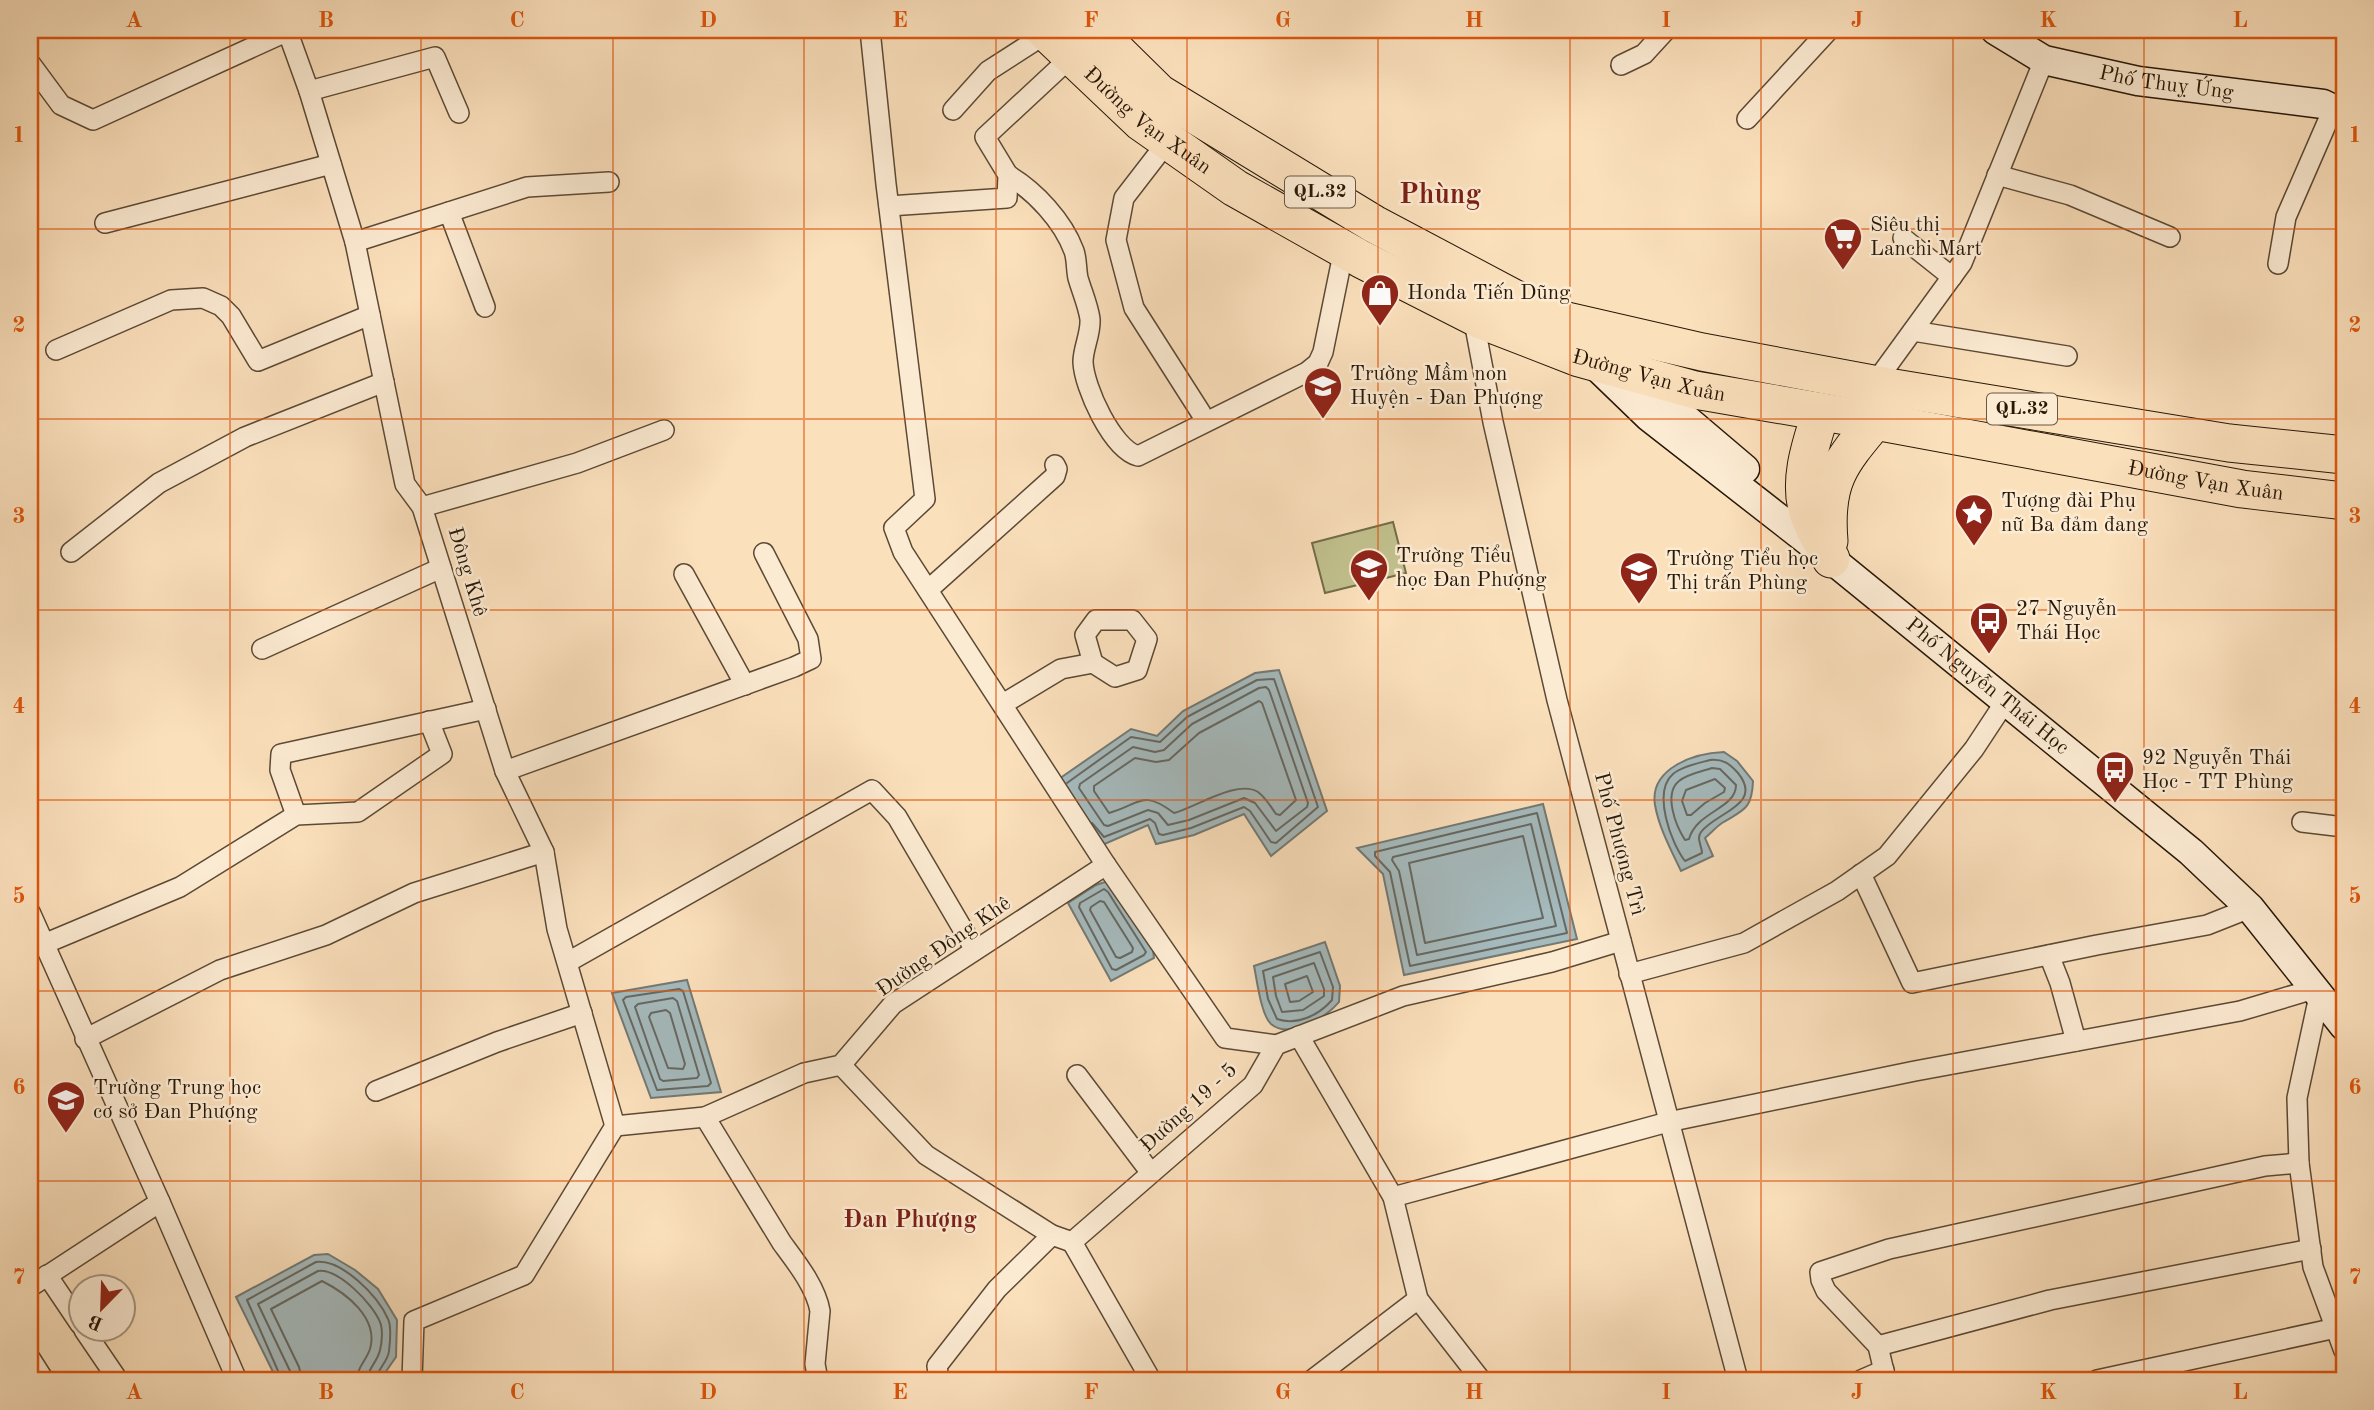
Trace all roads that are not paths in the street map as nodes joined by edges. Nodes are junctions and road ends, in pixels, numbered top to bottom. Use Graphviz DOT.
graph roads {
  1 [pos="287,30"];
  2 [pos="870,30"];
  3 [pos="1095,30"];
  4 [pos="1665,30"];
  5 [pos="1829,30"];
  6 [pos="1995,30"];
  7 [pos="1054,40"];
  8 [pos="2044,60"];
  9 [pos="30,63"];
  10 [pos="1621,65"];
  11 [pos="309,91"];
  12 [pos="953,110"];
  13 [pos="2339,112"];
  14 [pos="459,113"];
  15 [pos="1747,119"];
  16 [pos="1168,141"];
  17 [pos="331,164"];
  18 [pos="1008,175"];
  19 [pos="1997,175"];
  20 [pos="609,182"];
  21 [pos="889,206"];
  22 [pos="449,212"];
  23 [pos="105,223"];
  24 [pos="2170,237"];
  25 [pos="1903,238"];
  26 [pos="355,242"];
  27 [pos="1344,249"];
  28 [pos="2278,264"];
  29 [pos="1952,276"];
  30 [pos="485,307"];
  31 [pos="370,315"];
  32 [pos="1473,316"];
  33 [pos="1567,321"];
  34 [pos="1913,331"];
  35 [pos="1630,335"];
  36 [pos="56,350"];
  37 [pos="2067,356"];
  38 [pos="1614,377"];
  39 [pos="384,382"];
  40 [pos="1874,384"];
  41 [pos="1821,412"];
  42 [pos="1201,413"];
  43 [pos="1875,421"];
  44 [pos="664,430"];
  45 [pos="2344,455"];
  46 [pos="1055,464"];
  47 [pos="2344,501"];
  48 [pos="422,507"];
  49 [pos="71,552"];
  50 [pos="764,553"];
  51 [pos="1831,559"];
  52 [pos="441,568"];
  53 [pos="684,575"];
  54 [pos="928,590"];
  55 [pos="262,649"];
  56 [pos="1093,663"];
  57 [pos="745,685"];
  58 [pos="2004,702"];
  59 [pos="1003,704"];
  60 [pos="486,709"];
  61 [pos="429,721"];
  62 [pos="506,771"];
  63 [pos="296,815"];
  64 [pos="2302,822"];
  65 [pos="2344,827"];
  66 [pos="544,852"];
  67 [pos="1107,865"];
  68 [pos="1861,874"];
  69 [pos="2250,908"];
  70 [pos="30,912"];
  71 [pos="1621,941"];
  72 [pos="44,944"];
  73 [pos="975,950"];
  74 [pos="2049,955"];
  75 [pos="568,962"];
  76 [pos="1629,974"];
  77 [pos="2317,992"];
  78 [pos="582,1013"];
  79 [pos="2344,1027"];
  80 [pos="1299,1036"];
  81 [pos="85,1039"];
  82 [pos="2076,1041"];
  83 [pos="1276,1045"];
  84 [pos="841,1065"];
  85 [pos="1077,1075"];
  86 [pos="376,1091"];
  87 [pos="705,1116"];
  88 [pos="1668,1122"];
  89 [pos="615,1126"];
  90 [pos="2299,1163"];
  91 [pos="1151,1173"];
  92 [pos="1394,1197"];
  93 [pos="160,1202"];
  94 [pos="1052,1235"];
  95 [pos="1072,1242"];
  96 [pos="2311,1249"];
  97 [pos="47,1275"];
  98 [pos="30,1287"];
  99 [pos="1418,1299"];
  100 [pos="66,1303"];
  101 [pos="2336,1328"];
  102 [pos="94,1344"];
  103 [pos="1878,1346"];
  104 [pos="2344,1351"];
  105 [pos="30,1358"];
  106 [pos="1885,1375"];
  107 [pos="44,1380"];
  108 [pos="118,1380"];
  109 [pos="237,1380"];
  110 [pos="412,1380"];
  111 [pos="818,1380"];
  112 [pos="939,1380"];
  113 [pos="1151,1380"];
  114 [pos="1312,1380"];
  115 [pos="1480,1380"];
  116 [pos="1738,1380"];
  117 [pos="1861,1380"];
  118 [pos="2097,1380"];
  1 -- 9 [label="street"];
  1 -- 11 [label="street, Đông Khê"];
  2 -- 21 [label="street"];
  3 -- 33 [label="highway, Đường Vạn Xuân / QL.32"];
  4 -- 10 [label="street"];
  5 -- 15 [label="street"];
  6 -- 8 [label="main road, Phố Thuỵ Ứng"];
  7 -- 12 [label="street"];
  7 -- 16 [label="highway, Đường Vạn Xuân / QL.32"];
  7 -- 18 [label="street"];
  8 -- 13 [label="main road, Phố Thuỵ Ứng"];
  8 -- 19 [label="street"];
  11 -- 14 [label="street"];
  11 -- 17 [label="street, Đông Khê"];
  13 -- 28 [label="street"];
  16 -- 27 [label="highway, Đường Vạn Xuân / QL.32"];
  16 -- 42 [label="street"];
  17 -- 23 [label="street"];
  17 -- 26 [label="street, Đông Khê"];
  18 -- 21 [label="street"];
  18 -- 27 [label="street"];
  19 -- 24 [label="street"];
  19 -- 29 [label="street"];
  20 -- 22 [label="street"];
  21 -- 54 [label="street"];
  22 -- 26 [label="street"];
  22 -- 30 [label="street"];
  25 -- 29 [label="street"];
  26 -- 31 [label="street, Đông Khê"];
  27 -- 32 [label="highway, Đường Vạn Xuân / QL.32"];
  29 -- 34 [label="street"];
  31 -- 36 [label="street"];
  31 -- 39 [label="street, Đông Khê"];
  32 -- 38 [label="highway, Đường Vạn Xuân / QL.32"];
  32 -- 71 [label="street, Phố Phượng Trì"];
  33 -- 35 [label="highway, Đường Vạn Xuân / QL.32"];
  33 -- 38 [label="main road, QL.32"];
  34 -- 37 [label="street"];
  34 -- 40 [label="street"];
  35 -- 38 [label="highway"];
  35 -- 40 [label="highway, Đường Vạn Xuân / QL.32"];
  38 -- 41 [label="highway, Đường Vạn Xuân / QL.32"];
  38 -- 51 [label="main road, Phố Nguyễn Thái Học / QL.32"];
  39 -- 48 [label="street, Đông Khê"];
  39 -- 49 [label="street"];
  40 -- 45 [label="highway, Đường Vạn Xuân / QL.32"];
  41 -- 43 [label="highway, Đường Vạn Xuân / QL.32"];
  41 -- 51 [label="highway"];
  43 -- 47 [label="highway, Đường Vạn Xuân / QL.32"];
  43 -- 51 [label="highway"];
  44 -- 48 [label="street"];
  46 -- 54 [label="street"];
  48 -- 52 [label="street, Đông Khê"];
  50 -- 57 [label="street"];
  51 -- 58 [label="main road, Phố Nguyễn Thái Học / QL.32"];
  52 -- 55 [label="street"];
  52 -- 60 [label="street, Đông Khê"];
  53 -- 57 [label="street"];
  54 -- 59 [label="street"];
  56 -- 59 [label="street"];
  57 -- 62 [label="street"];
  58 -- 68 [label="street"];
  58 -- 69 [label="main road, Phố Nguyễn Thái Học / QL.32"];
  59 -- 67 [label="street"];
  60 -- 61 [label="street"];
  60 -- 62 [label="street, Đông Khê"];
  61 -- 63 [label="street"];
  61 -- 63 [label="street"];
  62 -- 66 [label="street, Đông Khê"];
  63 -- 72 [label="street"];
  64 -- 65 [label="street"];
  66 -- 75 [label="street, Đông Khê"];
  66 -- 81 [label="street"];
  67 -- 73 [label="street, Đường Đông Khê"];
  67 -- 83 [label="street"];
  68 -- 74 [label="street"];
  68 -- 76 [label="street"];
  69 -- 74 [label="street"];
  69 -- 77 [label="main road, Phố Nguyễn Thái Học / QL.32"];
  70 -- 72 [label="street"];
  71 -- 76 [label="street, Phố Phượng Trì"];
  71 -- 80 [label="street"];
  72 -- 81 [label="street"];
  73 -- 75 [label="street"];
  73 -- 84 [label="street, Đường Đông Khê"];
  74 -- 82 [label="street"];
  75 -- 78 [label="street, Đông Khê"];
  76 -- 88 [label="street, Phố Phượng Trì"];
  77 -- 79 [label="main road, Phố Nguyễn Thái Học / QL.32"];
  77 -- 82 [label="street"];
  77 -- 90 [label="street"];
  78 -- 86 [label="street"];
  78 -- 89 [label="street, Đông Khê"];
  80 -- 83 [label="street"];
  80 -- 92 [label="street"];
  81 -- 93 [label="street"];
  82 -- 88 [label="street"];
  83 -- 91 [label="street, Đường 19 - 5"];
  84 -- 87 [label="street"];
  84 -- 94 [label="street"];
  85 -- 91 [label="street"];
  87 -- 89 [label="street"];
  87 -- 111 [label="street"];
  88 -- 92 [label="street"];
  88 -- 116 [label="street, Phố Phượng Trì"];
  89 -- 110 [label="street"];
  90 -- 96 [label="street"];
  90 -- 103 [label="street"];
  91 -- 95 [label="street, Đường 19 - 5"];
  92 -- 99 [label="street"];
  93 -- 97 [label="street"];
  93 -- 109 [label="street"];
  94 -- 95 [label="street"];
  94 -- 112 [label="street"];
  95 -- 113 [label="street"];
  96 -- 101 [label="street"];
  96 -- 103 [label="street"];
  97 -- 98 [label="street"];
  97 -- 100 [label="street"];
  99 -- 114 [label="street"];
  99 -- 115 [label="street"];
  101 -- 104 [label="street"];
  101 -- 118 [label="street"];
  102 -- 108 [label="street"];
  103 -- 106 [label="street"];
  105 -- 107 [label="street"];
  106 -- 117 [label="street"];
}
